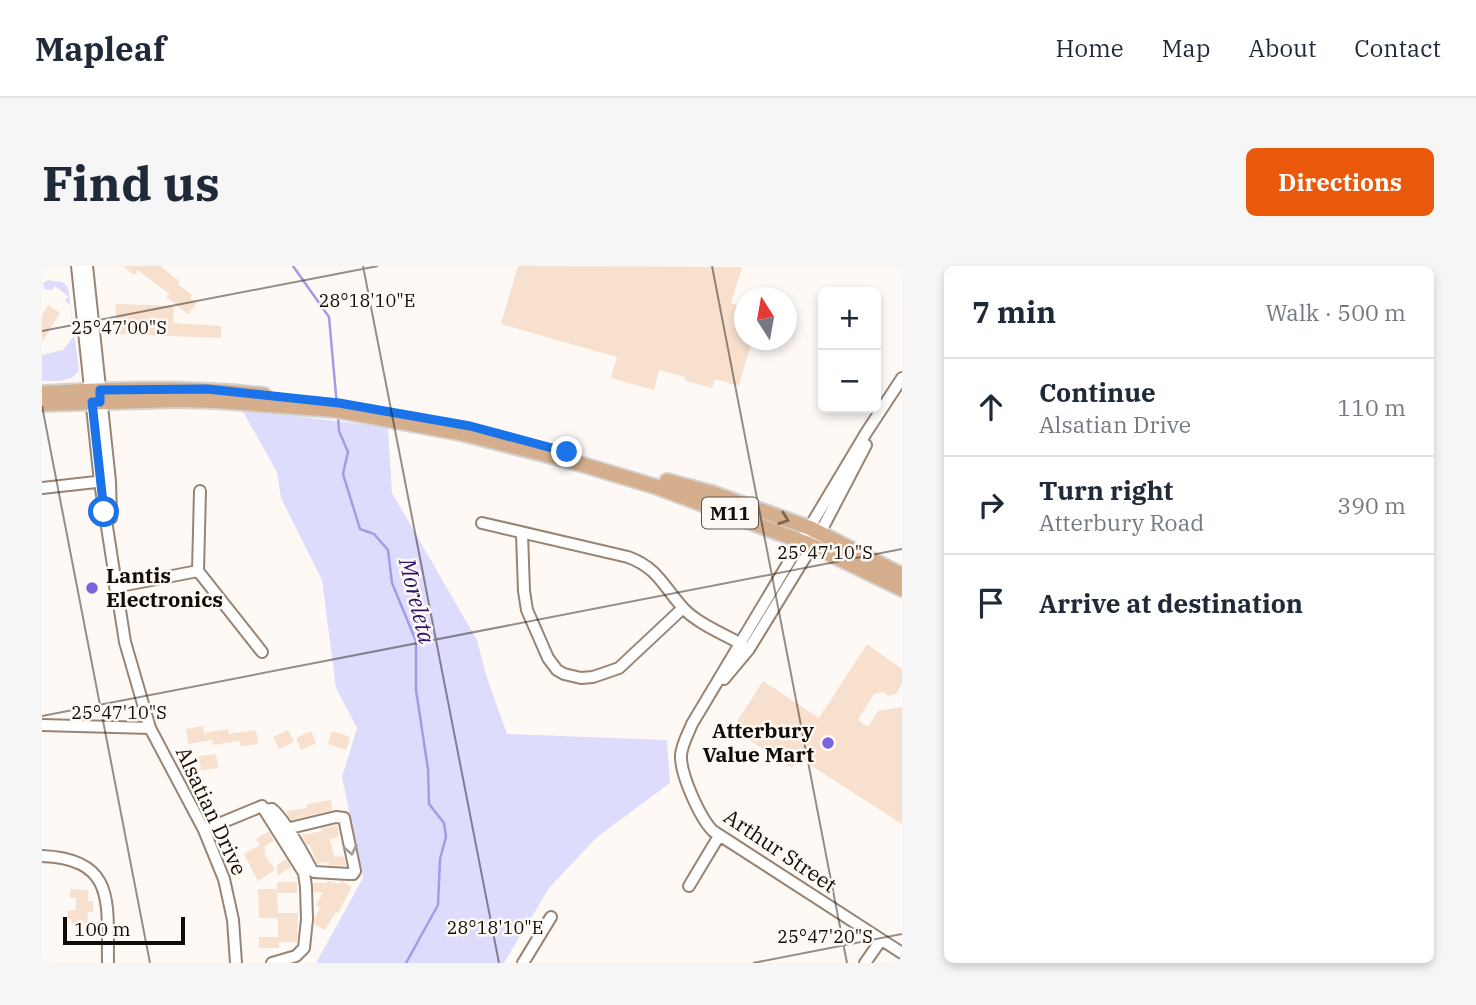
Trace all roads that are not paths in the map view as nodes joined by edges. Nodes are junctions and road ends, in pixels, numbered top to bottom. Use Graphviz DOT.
graph roads {
  1 [pos="77,266"];
  2 [pos="87,266"];
  3 [pos="902,377"];
  4 [pos="42,393"];
  5 [pos="96,396"];
  6 [pos="42,404"];
  7 [pos="105,481"];
  8 [pos="42,488"];
  9 [pos="200,491"];
  10 [pos="482,523"];
  11 [pos="522,534"];
  12 [pos="811,537"];
  13 [pos="198,571"];
  14 [pos="902,575"];
  15 [pos="115,587"];
  16 [pos="902,589"];
  17 [pos="683,608"];
  18 [pos="744,646"];
  19 [pos="262,652"];
  20 [pos="42,725"];
  21 [pos="150,728"];
  22 [pos="262,808"];
  23 [pos="286,829"];
  24 [pos="204,830"];
  25 [pos="719,836"];
  26 [pos="42,856"];
  27 [pos="688,886"];
  28 [pos="551,917"];
  29 [pos="881,940"];
  30 [pos="902,953"];
  31 [pos="108,963"];
  32 [pos="236,963"];
  33 [pos="272,963"];
  34 [pos="523,963"];
  35 [pos="865,963"];
  1 -- 5 [label="street"];
  2 -- 5 [label="street"];
  3 -- 12 [label="street"];
  4 -- 5 [label="main road, M11"];
  5 -- 6 [label="main road, M11"];
  5 -- 7 [label="street, Alsatian Drive"];
  5 -- 12 [label="main road, M11"];
  7 -- 8 [label="street"];
  7 -- 15 [label="street, Alsatian Drive"];
  9 -- 13 [label="street"];
  10 -- 11 [label="street"];
  11 -- 17 [label="street"];
  11 -- 17 [label="street"];
  12 -- 14 [label="main road, M11"];
  12 -- 16 [label="main road, M11"];
  12 -- 18 [label="street"];
  13 -- 15 [label="street"];
  13 -- 19 [label="street"];
  15 -- 21 [label="street, Alsatian Drive"];
  17 -- 18 [label="street"];
  18 -- 25 [label="street, Arthur Street"];
  20 -- 21 [label="street"];
  21 -- 24 [label="street, Alsatian Drive"];
  22 -- 23 [label="street"];
  22 -- 24 [label="street"];
  22 -- 33 [label="street"];
  23 -- 23 [label="street, one-way"];
  24 -- 32 [label="street, Alsatian Drive"];
  25 -- 27 [label="street"];
  25 -- 29 [label="street, Arthur Street"];
  26 -- 31 [label="street"];
  28 -- 34 [label="street"];
  29 -- 30 [label="street, Arthur Street"];
  29 -- 35 [label="street"];
}
